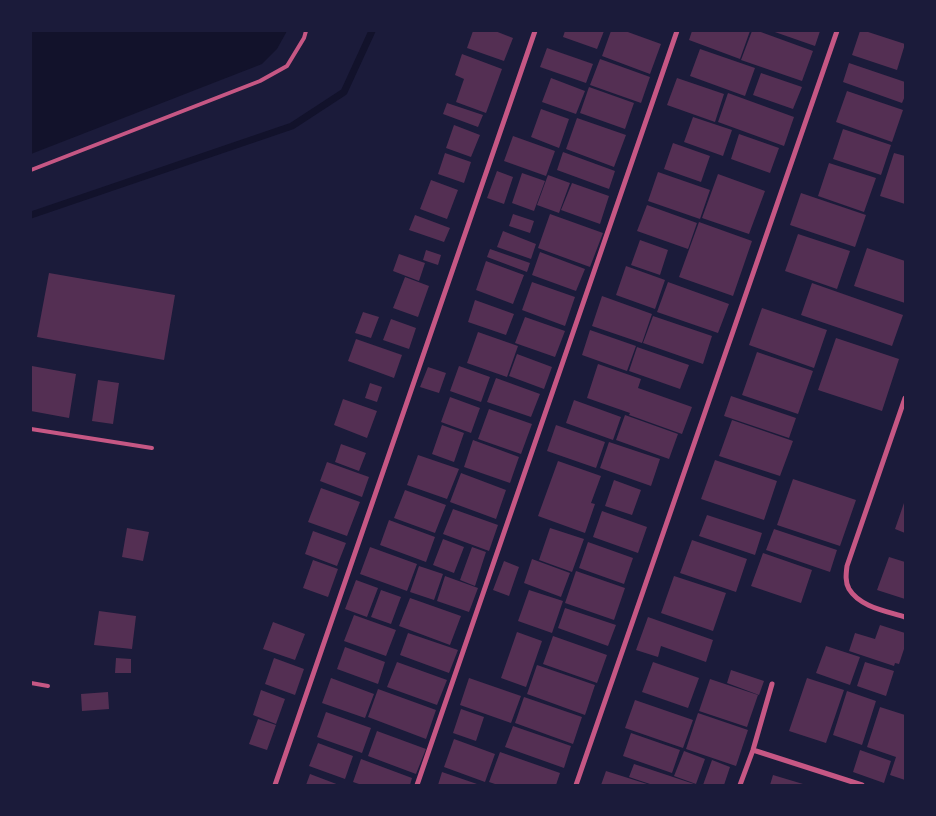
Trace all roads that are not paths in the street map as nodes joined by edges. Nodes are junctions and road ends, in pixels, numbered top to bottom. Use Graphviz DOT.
graph roads {
  1 [pos="306,31"];
  2 [pos="535,31"];
  3 [pos="677,31"];
  4 [pos="837,31"];
  5 [pos="31,170"];
  6 [pos="905,398"];
  7 [pos="31,429"];
  8 [pos="152,448"];
  9 [pos="905,617"];
  10 [pos="31,683"];
  11 [pos="772,684"];
  12 [pos="48,686"];
  13 [pos="753,750"];
  14 [pos="275,785"];
  15 [pos="417,785"];
  16 [pos="576,785"];
  17 [pos="740,785"];
  18 [pos="862,785"];
  1 -- 5 [label="lane"];
  2 -- 14 [label="street"];
  3 -- 15 [label="street"];
  4 -- 16 [label="street"];
  6 -- 9 [label="street"];
  7 -- 8 [label="lane"];
  10 -- 12 [label="lane"];
  11 -- 13 [label="street"];
  13 -- 17 [label="street"];
  13 -- 18 [label="street"];
}
